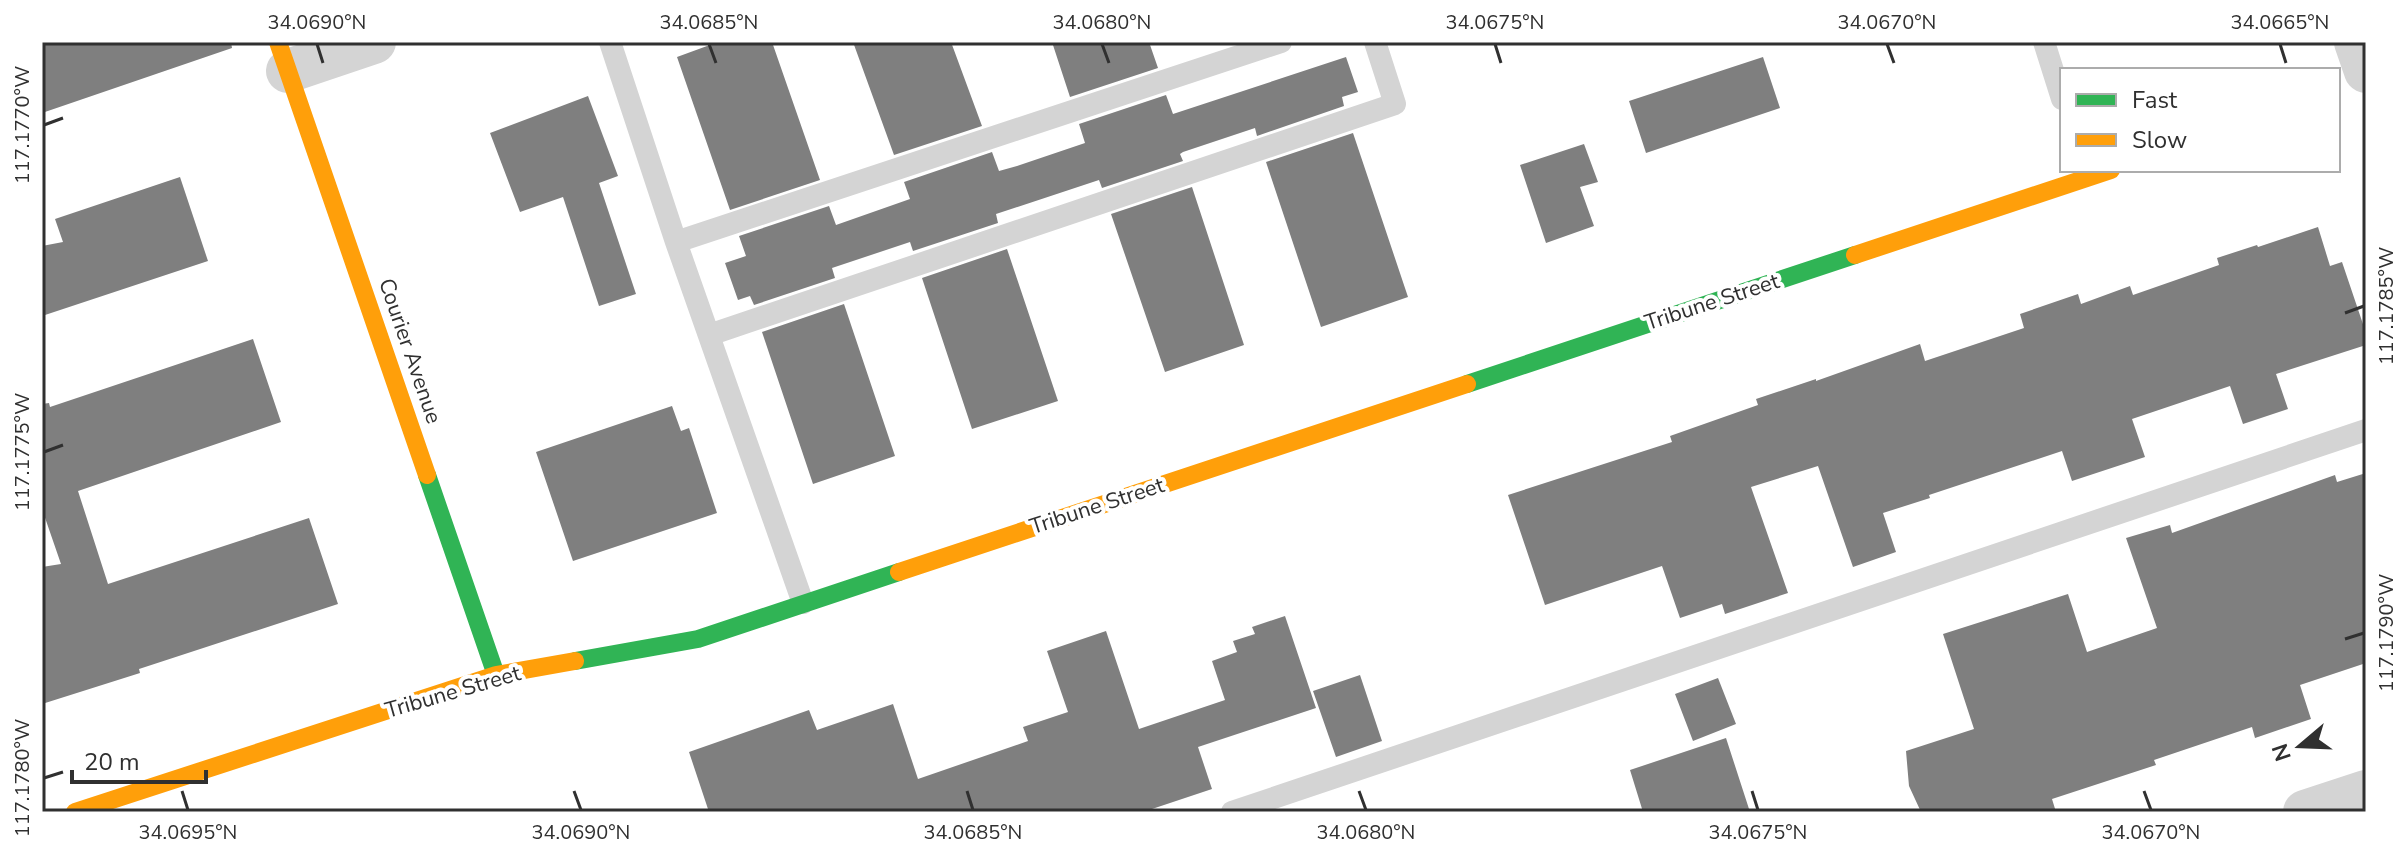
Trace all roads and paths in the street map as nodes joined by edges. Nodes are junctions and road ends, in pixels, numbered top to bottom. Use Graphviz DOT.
graph roads {
  1 [pos="374,42"];
  2 [pos="610,42"];
  3 [pos="1281,42"];
  4 [pos="1375,42"];
  5 [pos="2044,42"];
  6 [pos="2356,42"];
  7 [pos="283,56"];
  8 [pos="2366,71"];
  9 [pos="2366,83"];
  10 [pos="2060,93"];
  11 [pos="2340,93"];
  12 [pos="2087,174"];
  13 [pos="676,242"];
  14 [pos="709,335"];
  15 [pos="2366,430"];
  16 [pos="803,603"];
  17 [pos="496,675"];
  18 [pos="144,790"];
  19 [pos="2366,792"];
  20 [pos="75,812"];
  21 [pos="152,812"];
  22 [pos="1232,812"];
  23 [pos="2305,812"];
  1 -- 7 [label="street"];
  2 -- 13 [label="lane"];
  3 -- 13 [label="lane"];
  4 -- 14 [label="lane"];
  5 -- 10 [label="lane"];
  6 -- 8 [label="street"];
  7 -- 17 [label="street, Courier Avenue"];
  9 -- 11 [label="street"];
  12 -- 16 [label="street, Tribune Street"];
  13 -- 14 [label="lane"];
  14 -- 16 [label="lane"];
  15 -- 22 [label="lane"];
  16 -- 17 [label="street, Tribune Street"];
  17 -- 18 [label="street, Tribune Street"];
  18 -- 20 [label="street, Tribune Street"];
  18 -- 21 [label="lane"];
  19 -- 23 [label="street"];
}
